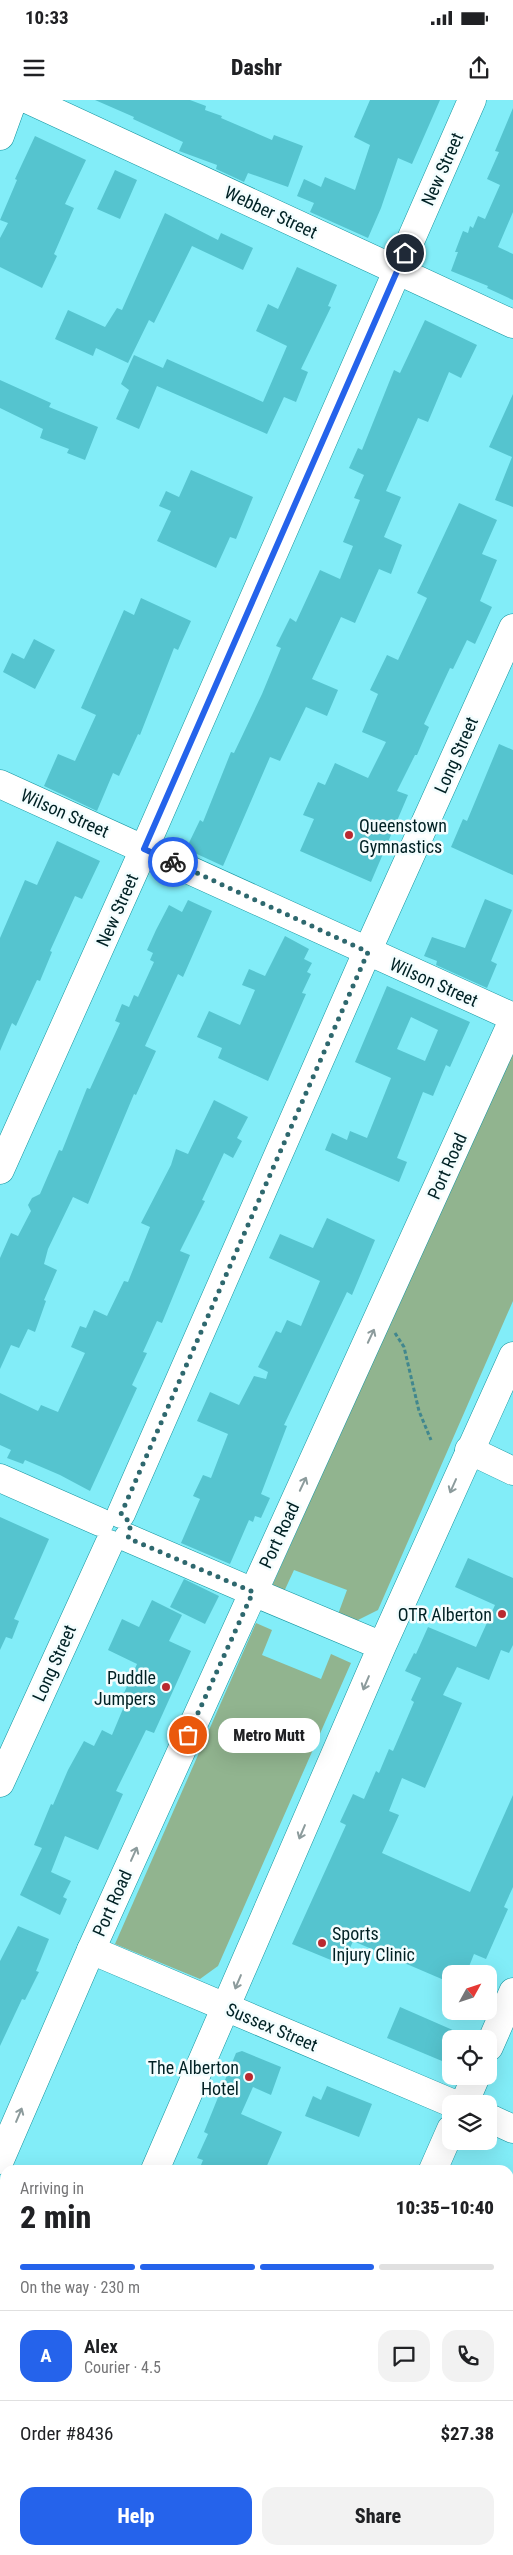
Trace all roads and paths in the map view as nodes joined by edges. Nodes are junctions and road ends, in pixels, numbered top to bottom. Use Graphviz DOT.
graph roads {
  1 [pos="13,100"];
  2 [pos="29,100"];
  3 [pos="472,100"];
  4 [pos="0,136"];
  5 [pos="398,271"];
  6 [pos="513,324"];
  7 [pos="513,628"];
  8 [pos="0,784"];
  9 [pos="144,849"];
  10 [pos="368,952"];
  11 [pos="513,1018"];
  12 [pos="0,1170"];
  13 [pos="377,1322"];
  14 [pos="513,1356"];
  15 [pos="431,1440"];
  16 [pos="469,1450"];
  17 [pos="513,1471"];
  18 [pos="0,1478"];
  19 [pos="114,1529"];
  20 [pos="253,1592"];
  21 [pos="382,1646"];
  22 [pos="0,1783"];
  23 [pos="91,1950"];
  24 [pos="513,1992"];
  25 [pos="227,2008"];
  26 [pos="496,2030"];
  27 [pos="442,2099"];
  28 [pos="497,2122"];
  29 [pos="513,2129"];
  30 [pos="442,2150"];
  31 [pos="0,2160"];
  32 [pos="157,2165"];
  33 [pos="435,2165"];
  1 -- 4 [label="main road"];
  2 -- 5 [label="main road, Webber Street"];
  3 -- 5 [label="main road, New Street"];
  5 -- 6 [label="main road, Webber Street"];
  5 -- 9 [label="main road, New Street"];
  7 -- 10 [label="main road, Long Street"];
  8 -- 9 [label="main road, Wilson Street"];
  9 -- 10 [label="main road, Wilson Street"];
  9 -- 12 [label="main road, New Street"];
  10 -- 11 [label="main road, Wilson Street"];
  10 -- 19 [label="main road, Long Street"];
  11 -- 13 [label="main road, Port Road"];
  13 -- 15 [label="path"];
  20 -- 13 [label="main road, Port Road, one-way"];
  14 -- 16 [label="main road"];
  16 -- 17 [label="main road"];
  16 -- 21 [label="main road, one-way"];
  18 -- 19 [label="main road"];
  19 -- 20 [label="main road"];
  19 -- 22 [label="main road, Long Street"];
  20 -- 21 [label="main road"];
  23 -- 20 [label="main road, Port Road, one-way"];
  21 -- 25 [label="main road, one-way"];
  23 -- 25 [label="main road, Sussex Street"];
  31 -- 23 [label="main road, Port Road, one-way"];
  24 -- 26 [label="main road"];
  25 -- 27 [label="main road, Sussex Street"];
  25 -- 32 [label="main road"];
  28 -- 29 [label="main road"];
  30 -- 33 [label="main road"];
}
